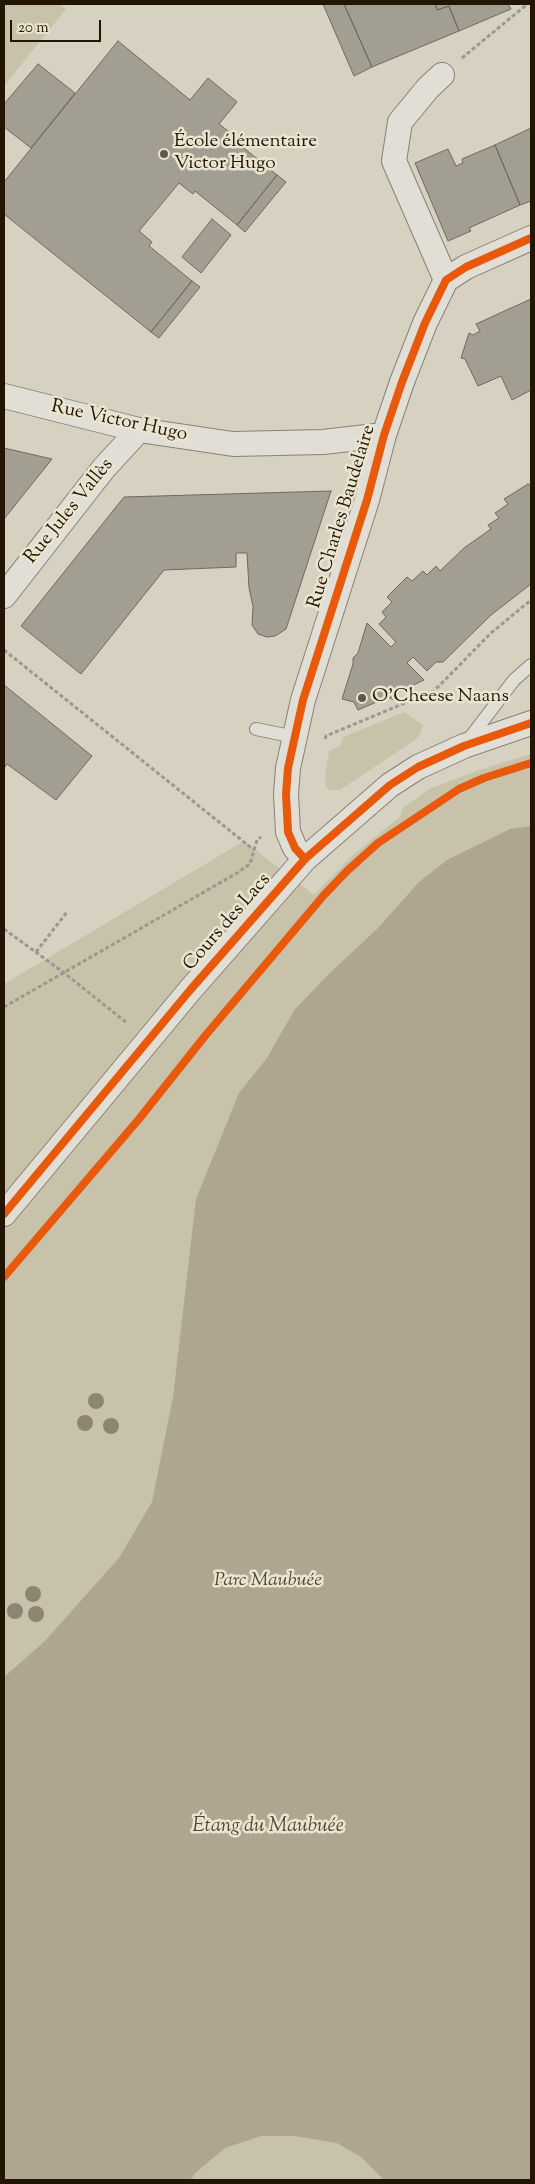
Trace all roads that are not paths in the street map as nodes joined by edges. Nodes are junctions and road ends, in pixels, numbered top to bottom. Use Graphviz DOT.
graph roads {
  1 [pos="442,75"];
  2 [pos="531,238"];
  3 [pos="446,280"];
  4 [pos="4,396"];
  5 [pos="139,430"];
  6 [pos="384,435"];
  7 [pos="4,596"];
  8 [pos="531,665"];
  9 [pos="531,723"];
  10 [pos="256,729"];
  11 [pos="295,737"];
  12 [pos="464,746"];
  13 [pos="305,859"];
  14 [pos="4,1214"];
  1 -- 3 [label="street"];
  2 -- 3 [label="street"];
  3 -- 6 [label="street, Rue Charles Baudelaire"];
  4 -- 5 [label="street, Rue Victor Hugo"];
  5 -- 6 [label="street, Rue Victor Hugo"];
  5 -- 7 [label="street, Rue Jules Vallès"];
  6 -- 11 [label="street, Rue Charles Baudelaire"];
  8 -- 12 [label="lane"];
  9 -- 12 [label="street, Cours des Lacs"];
  10 -- 11 [label="lane"];
  11 -- 13 [label="street, Rue Charles Baudelaire"];
  12 -- 13 [label="street, Cours des Lacs"];
  13 -- 14 [label="street, Cours des Lacs"];
}
